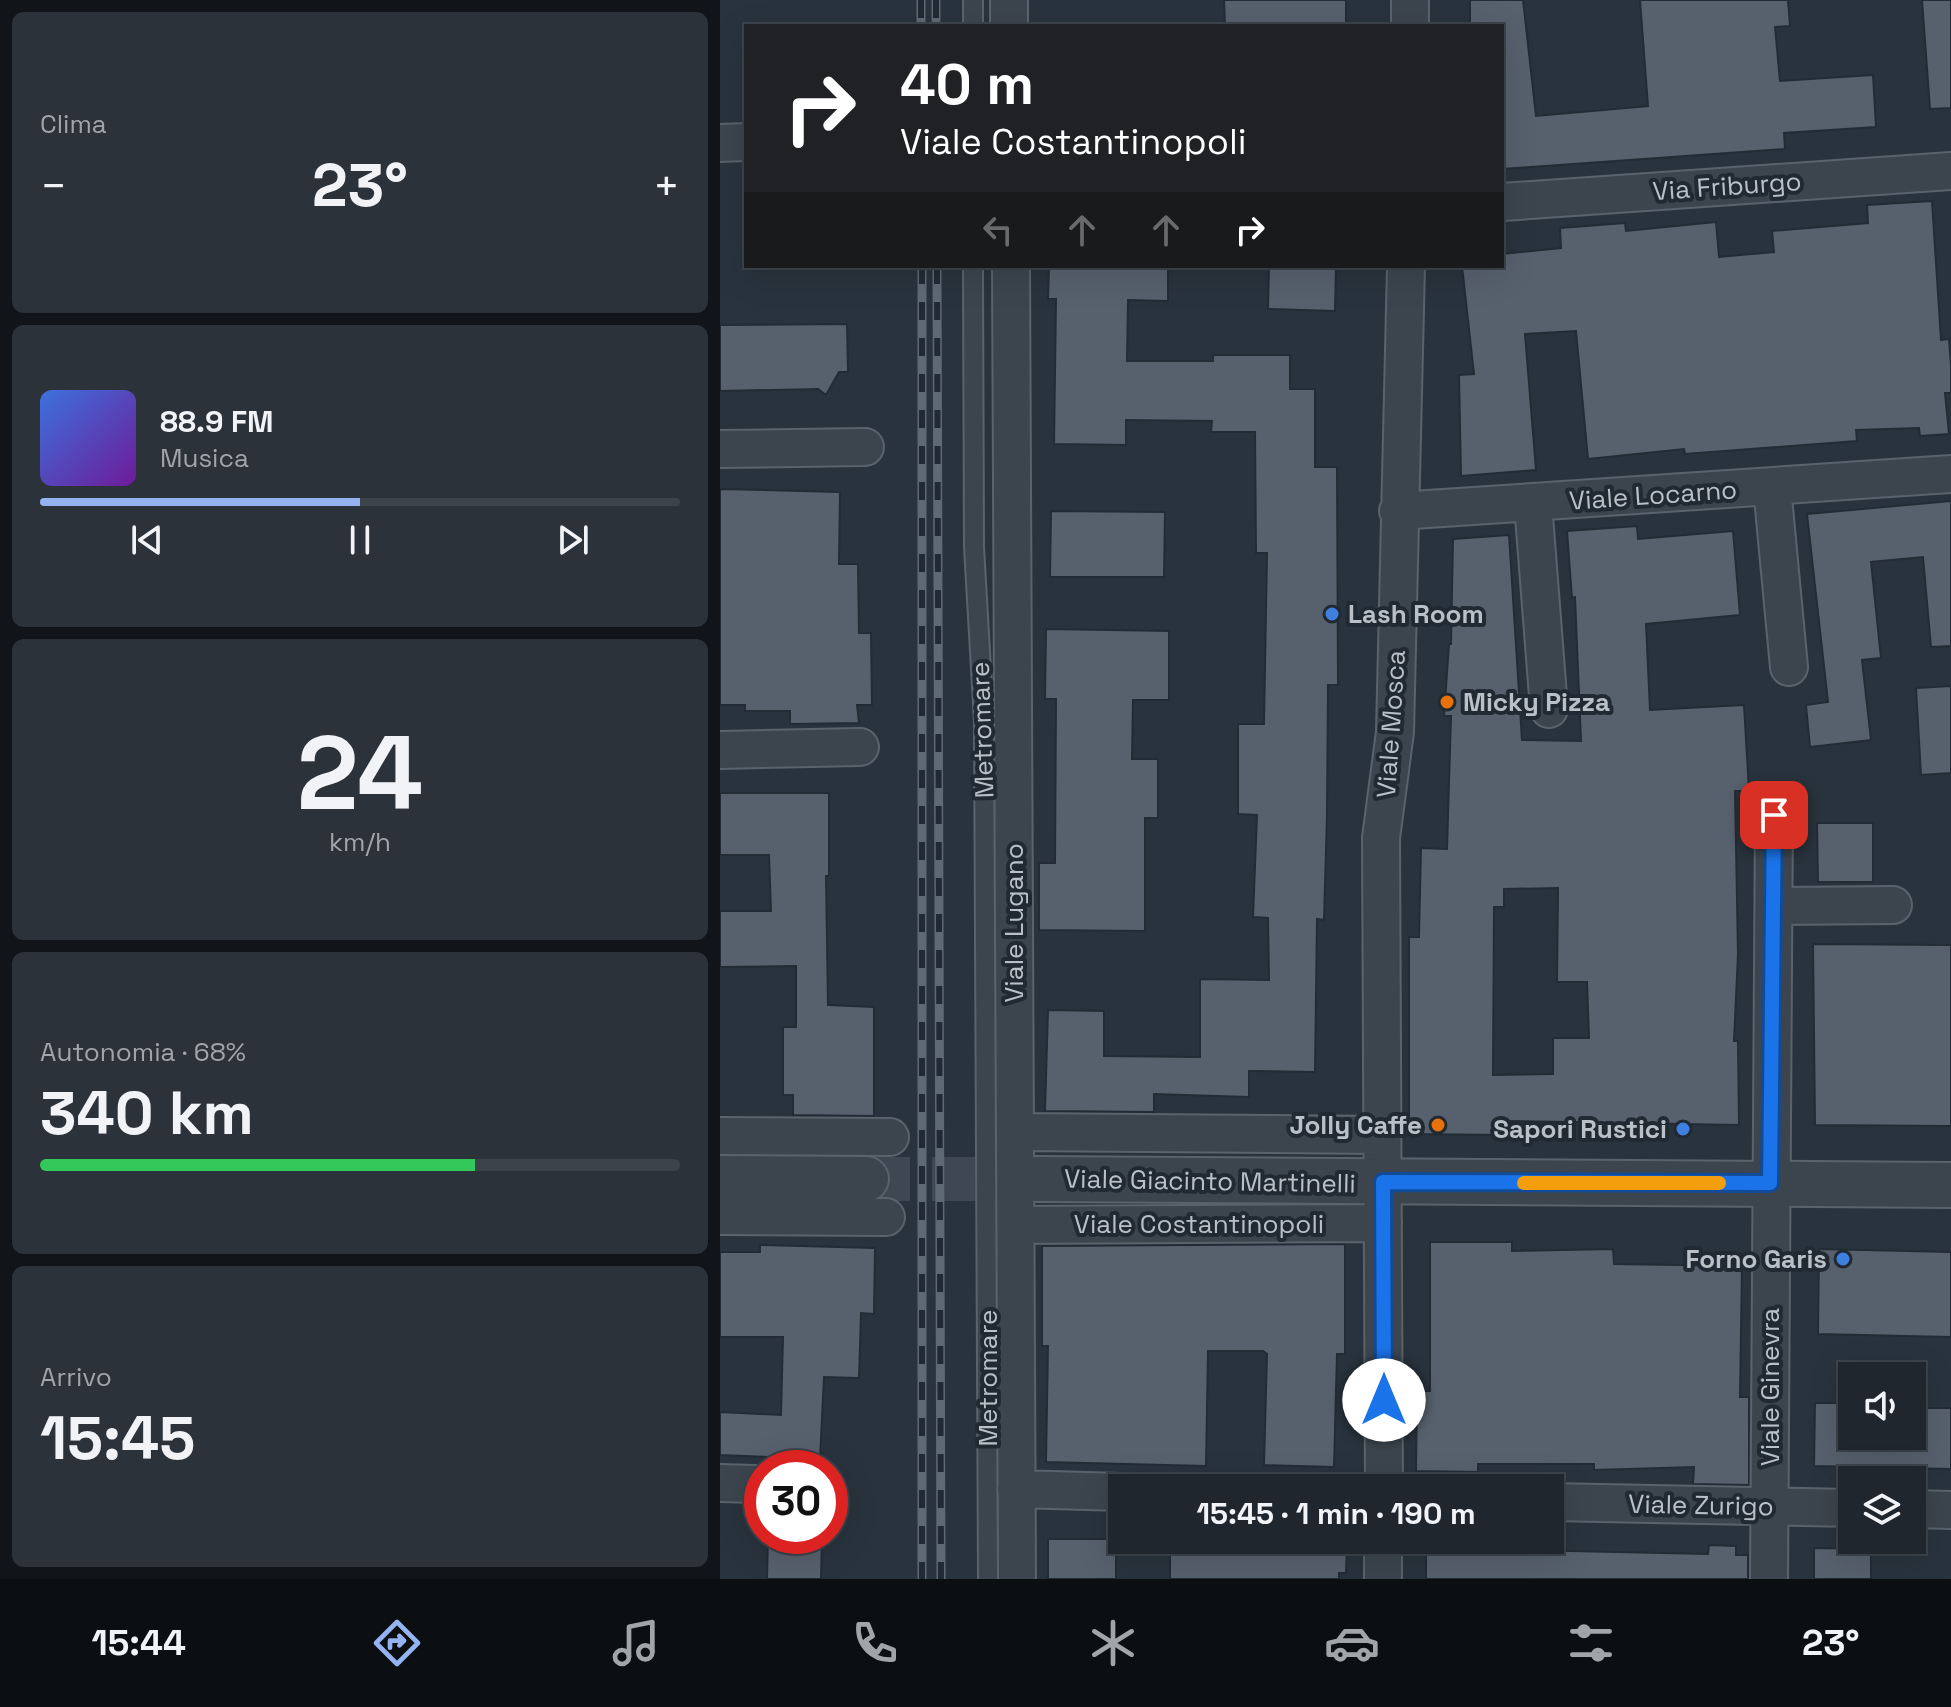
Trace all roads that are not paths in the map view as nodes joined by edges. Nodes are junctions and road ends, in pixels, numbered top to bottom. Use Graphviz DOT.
graph roads {
  1 [pos="973,0"];
  2 [pos="1009,0"];
  3 [pos="1410,0"];
  4 [pos="973,24"];
  5 [pos="1009,24"];
  6 [pos="1410,24"];
  7 [pos="744,142"];
  8 [pos="720,143"];
  9 [pos="1951,171"];
  10 [pos="1504,202"];
  11 [pos="973,268"];
  12 [pos="1011,268"];
  13 [pos="1406,268"];
  14 [pos="865,447"];
  15 [pos="720,449"];
  16 [pos="1951,474"];
  17 [pos="1772,487"];
  18 [pos="1533,503"];
  19 [pos="1398,511"];
  20 [pos="1789,667"];
  21 [pos="1549,709"];
  22 [pos="860,747"];
  23 [pos="720,750"];
  24 [pos="1774,815"];
  25 [pos="1893,905"];
  26 [pos="1775,906"];
  27 [pos="1015,1132"];
  28 [pos="1382,1135"];
  29 [pos="720,1136"];
  30 [pos="890,1137"];
  31 [pos="720,1178"];
  32 [pos="866,1179"];
  33 [pos="1036,1179"];
  34 [pos="1770,1183"];
  35 [pos="1951,1185"];
  36 [pos="1383,1203"];
  37 [pos="720,1216"];
  38 [pos="886,1217"];
  39 [pos="1016,1225"];
  40 [pos="1384,1474"];
  41 [pos="1016,1489"];
  42 [pos="1108,1492"];
  43 [pos="1564,1502"];
  44 [pos="1770,1506"];
  45 [pos="1838,1508"];
  46 [pos="1926,1509"];
  47 [pos="1951,1510"];
  48 [pos="1383,1554"];
  49 [pos="988,1579"];
  50 [pos="1017,1579"];
  51 [pos="1383,1579"];
  52 [pos="1769,1579"];
  1 -- 4 [label="lane"];
  2 -- 5 [label="street"];
  3 -- 6 [label="street"];
  7 -- 8 [label="street"];
  9 -- 10 [label="street, Via Friburgo"];
  11 -- 49 [label="lane, Metromare"];
  12 -- 27 [label="street, Viale Lugano"];
  13 -- 19 [label="street, Viale Mosca"];
  14 -- 15 [label="street"];
  16 -- 17 [label="street, Viale Locarno"];
  17 -- 18 [label="street, Viale Locarno"];
  17 -- 20 [label="street, Viale Locarno"];
  18 -- 19 [label="street, Viale Locarno"];
  18 -- 21 [label="street, Viale Locarno"];
  19 -- 28 [label="street, Viale Mosca"];
  22 -- 23 [label="street"];
  24 -- 26 [label="street, Viale Ginevra"];
  25 -- 26 [label="street"];
  26 -- 34 [label="street, Viale Ginevra"];
  27 -- 28 [label="street"];
  27 -- 39 [label="street, Viale Lugano"];
  28 -- 36 [label="street, Viale Mosca"];
  29 -- 30 [label="street"];
  31 -- 32 [label="street"];
  33 -- 36 [label="street, Viale Giacinto Martinelli"];
  34 -- 35 [label="street, Viale Costantinopoli"];
  34 -- 36 [label="street, Viale Costantinopoli"];
  34 -- 44 [label="street, Viale Ginevra"];
  36 -- 39 [label="street, Viale Costantinopoli"];
  36 -- 40 [label="street, Viale Mosca"];
  37 -- 38 [label="street"];
  39 -- 41 [label="street, Viale Lugano"];
  41 -- 42 [label="street"];
  41 -- 50 [label="street, Viale Lugano"];
  43 -- 44 [label="street, Viale Zurigo"];
  44 -- 45 [label="street, Viale Zurigo"];
  44 -- 52 [label="street, Viale Ginevra"];
  46 -- 47 [label="street"];
  48 -- 51 [label="street"];
}
